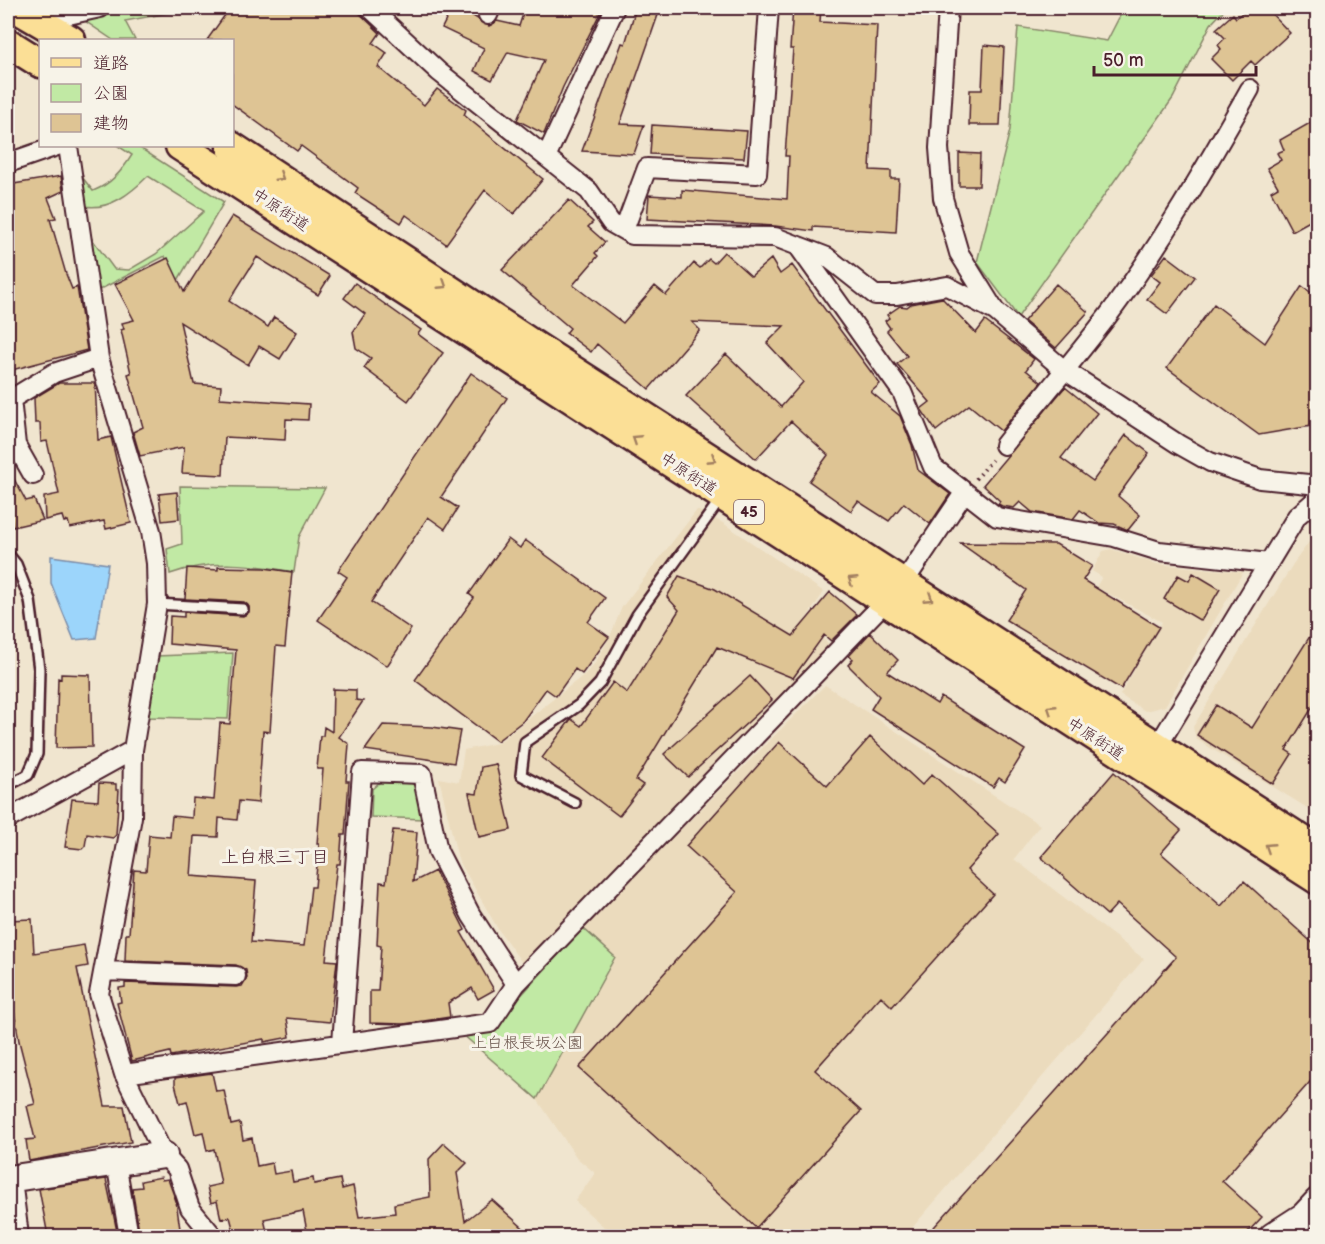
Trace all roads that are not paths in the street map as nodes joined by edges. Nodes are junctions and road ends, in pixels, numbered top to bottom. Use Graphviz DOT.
graph roads {
  1 [pos="15,8"];
  2 [pos="100,8"];
  3 [pos="370,8"];
  4 [pos="615,8"];
  5 [pos="769,8"];
  6 [pos="948,8"];
  7 [pos="41,21"];
  8 [pos="69,39"];
  9 [pos="8,43"];
  10 [pos="39,62"];
  11 [pos="1250,89"];
  12 [pos="54,147"];
  13 [pos="68,147"];
  14 [pos="182,147"];
  15 [pos="233,147"];
  16 [pos="546,157"];
  17 [pos="8,162"];
  18 [pos="624,231"];
  19 [pos="798,246"];
  20 [pos="995,311"];
  21 [pos="99,358"];
  22 [pos="1064,369"];
  23 [pos="9,400"];
  24 [pos="1004,445"];
  25 [pos="33,475"];
  26 [pos="1317,485"];
  27 [pos="964,493"];
  28 [pos="723,495"];
  29 [pos="1317,498"];
  30 [pos="8,554"];
  31 [pos="1269,563"];
  32 [pos="895,592"];
  33 [pos="157,604"];
  34 [pos="243,609"];
  35 [pos="133,750"];
  36 [pos="1151,758"];
  37 [pos="8,785"];
  38 [pos="575,803"];
  39 [pos="8,819"];
  40 [pos="1317,850"];
  41 [pos="1317,880"];
  42 [pos="104,971"];
  43 [pos="236,976"];
  44 [pos="516,984"];
  45 [pos="342,1043"];
  46 [pos="124,1074"];
  47 [pos="164,1155"];
  48 [pos="116,1163"];
  49 [pos="8,1180"];
  50 [pos="1317,1201"];
  51 [pos="15,1236"];
  52 [pos="129,1236"];
  53 [pos="213,1236"];
  54 [pos="1273,1236"];
  1 -- 7 [label="main road"];
  2 -- 7 [label="street"];
  3 -- 16 [label="street"];
  4 -- 16 [label="street"];
  5 -- 18 [label="street"];
  6 -- 20 [label="street"];
  7 -- 8 [label="main road"];
  9 -- 10 [label="main road"];
  11 -- 22 [label="street"];
  12 -- 17 [label="street"];
  13 -- 21 [label="street"];
  28 -- 14 [label="main road, 中原街道 / 45, one-way"];
  15 -- 32 [label="main road, 中原街道 / 45, one-way"];
  16 -- 18 [label="street"];
  18 -- 19 [label="street"];
  19 -- 20 [label="street"];
  19 -- 27 [label="street"];
  20 -- 22 [label="street"];
  21 -- 23 [label="street"];
  21 -- 33 [label="street"];
  22 -- 24 [label="street"];
  22 -- 26 [label="street"];
  23 -- 25 [label="street"];
  27 -- 31 [label="street"];
  27 -- 32 [label="street"];
  32 -- 28 [label="main road, 中原街道 / 45, one-way"];
  28 -- 38 [label="lane"];
  29 -- 31 [label="street"];
  30 -- 37 [label="lane"];
  31 -- 36 [label="street"];
  32 -- 36 [label="main road, 中原街道 / 45"];
  32 -- 44 [label="street"];
  33 -- 34 [label="lane"];
  33 -- 35 [label="street"];
  35 -- 39 [label="street"];
  35 -- 42 [label="street"];
  36 -- 40 [label="main road, 中原街道 / 45"];
  41 -- 36 [label="main road, 中原街道 / 45, one-way"];
  42 -- 43 [label="street"];
  42 -- 46 [label="street"];
  44 -- 45 [label="street"];
  44 -- 45 [label="street"];
  45 -- 46 [label="street"];
  46 -- 47 [label="street"];
  47 -- 48 [label="street"];
  47 -- 53 [label="street"];
  48 -- 49 [label="street"];
  48 -- 52 [label="street"];
  49 -- 51 [label="street"];
  50 -- 54 [label="street"];
}
